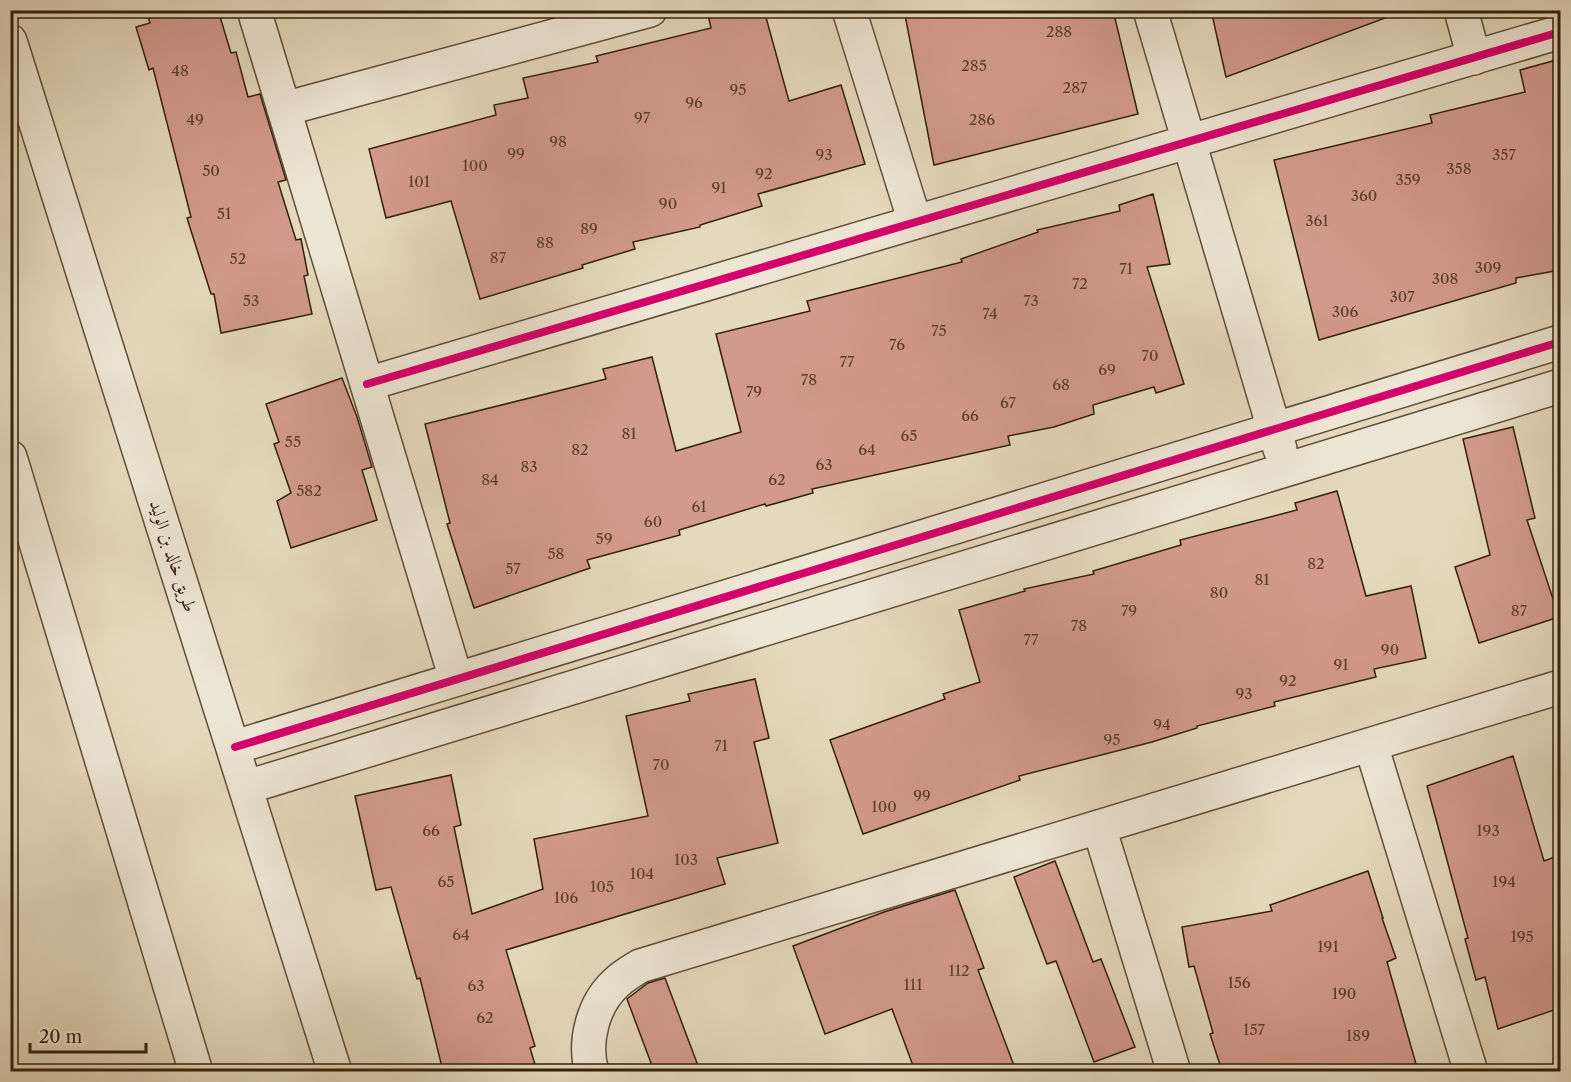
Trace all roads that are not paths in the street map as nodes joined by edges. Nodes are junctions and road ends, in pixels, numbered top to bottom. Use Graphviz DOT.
graph roads {
  1 [pos="254,10"];
  2 [pos="650,10"];
  3 [pos="849,10"];
  4 [pos="1150,10"];
  5 [pos="1461,10"];
  6 [pos="1560,32"];
  7 [pos="10,41"];
  8 [pos="1474,58"];
  9 [pos="284,109"];
  10 [pos="1188,141"];
  11 [pos="915,222"];
  12 [pos="1560,342"];
  13 [pos="367,384"];
  14 [pos="1560,386"];
  15 [pos="1274,429"];
  16 [pos="11,459"];
  17 [pos="1286,470"];
  18 [pos="456,679"];
  19 [pos="1560,687"];
  20 [pos="1371,745"];
  21 [pos="235,747"];
  22 [pos="248,787"];
  23 [pos="1099,827"];
  24 [pos="196,1071"];
  25 [pos="335,1071"];
  26 [pos="592,1071"];
  27 [pos="1174,1071"];
  28 [pos="1471,1071"];
  1 -- 9 [label="street"];
  2 -- 9 [label="street"];
  3 -- 11 [label="street"];
  4 -- 10 [label="street"];
  5 -- 8 [label="street"];
  6 -- 8 [label="street"];
  7 -- 21 [label="street, طريق خالد بن الوليد"];
  8 -- 10 [label="street"];
  9 -- 13 [label="street"];
  10 -- 11 [label="street"];
  10 -- 15 [label="street"];
  11 -- 13 [label="street"];
  12 -- 15 [label="street"];
  13 -- 18 [label="street"];
  14 -- 17 [label="street"];
  15 -- 17 [label="street"];
  15 -- 18 [label="street"];
  16 -- 24 [label="street"];
  17 -- 22 [label="street"];
  18 -- 21 [label="street"];
  19 -- 20 [label="street"];
  20 -- 23 [label="street"];
  20 -- 28 [label="street"];
  21 -- 22 [label="street, طريق خالد بن الوليد"];
  22 -- 25 [label="street, طريق خالد بن الوليد"];
  23 -- 26 [label="street"];
  23 -- 27 [label="street"];
}
